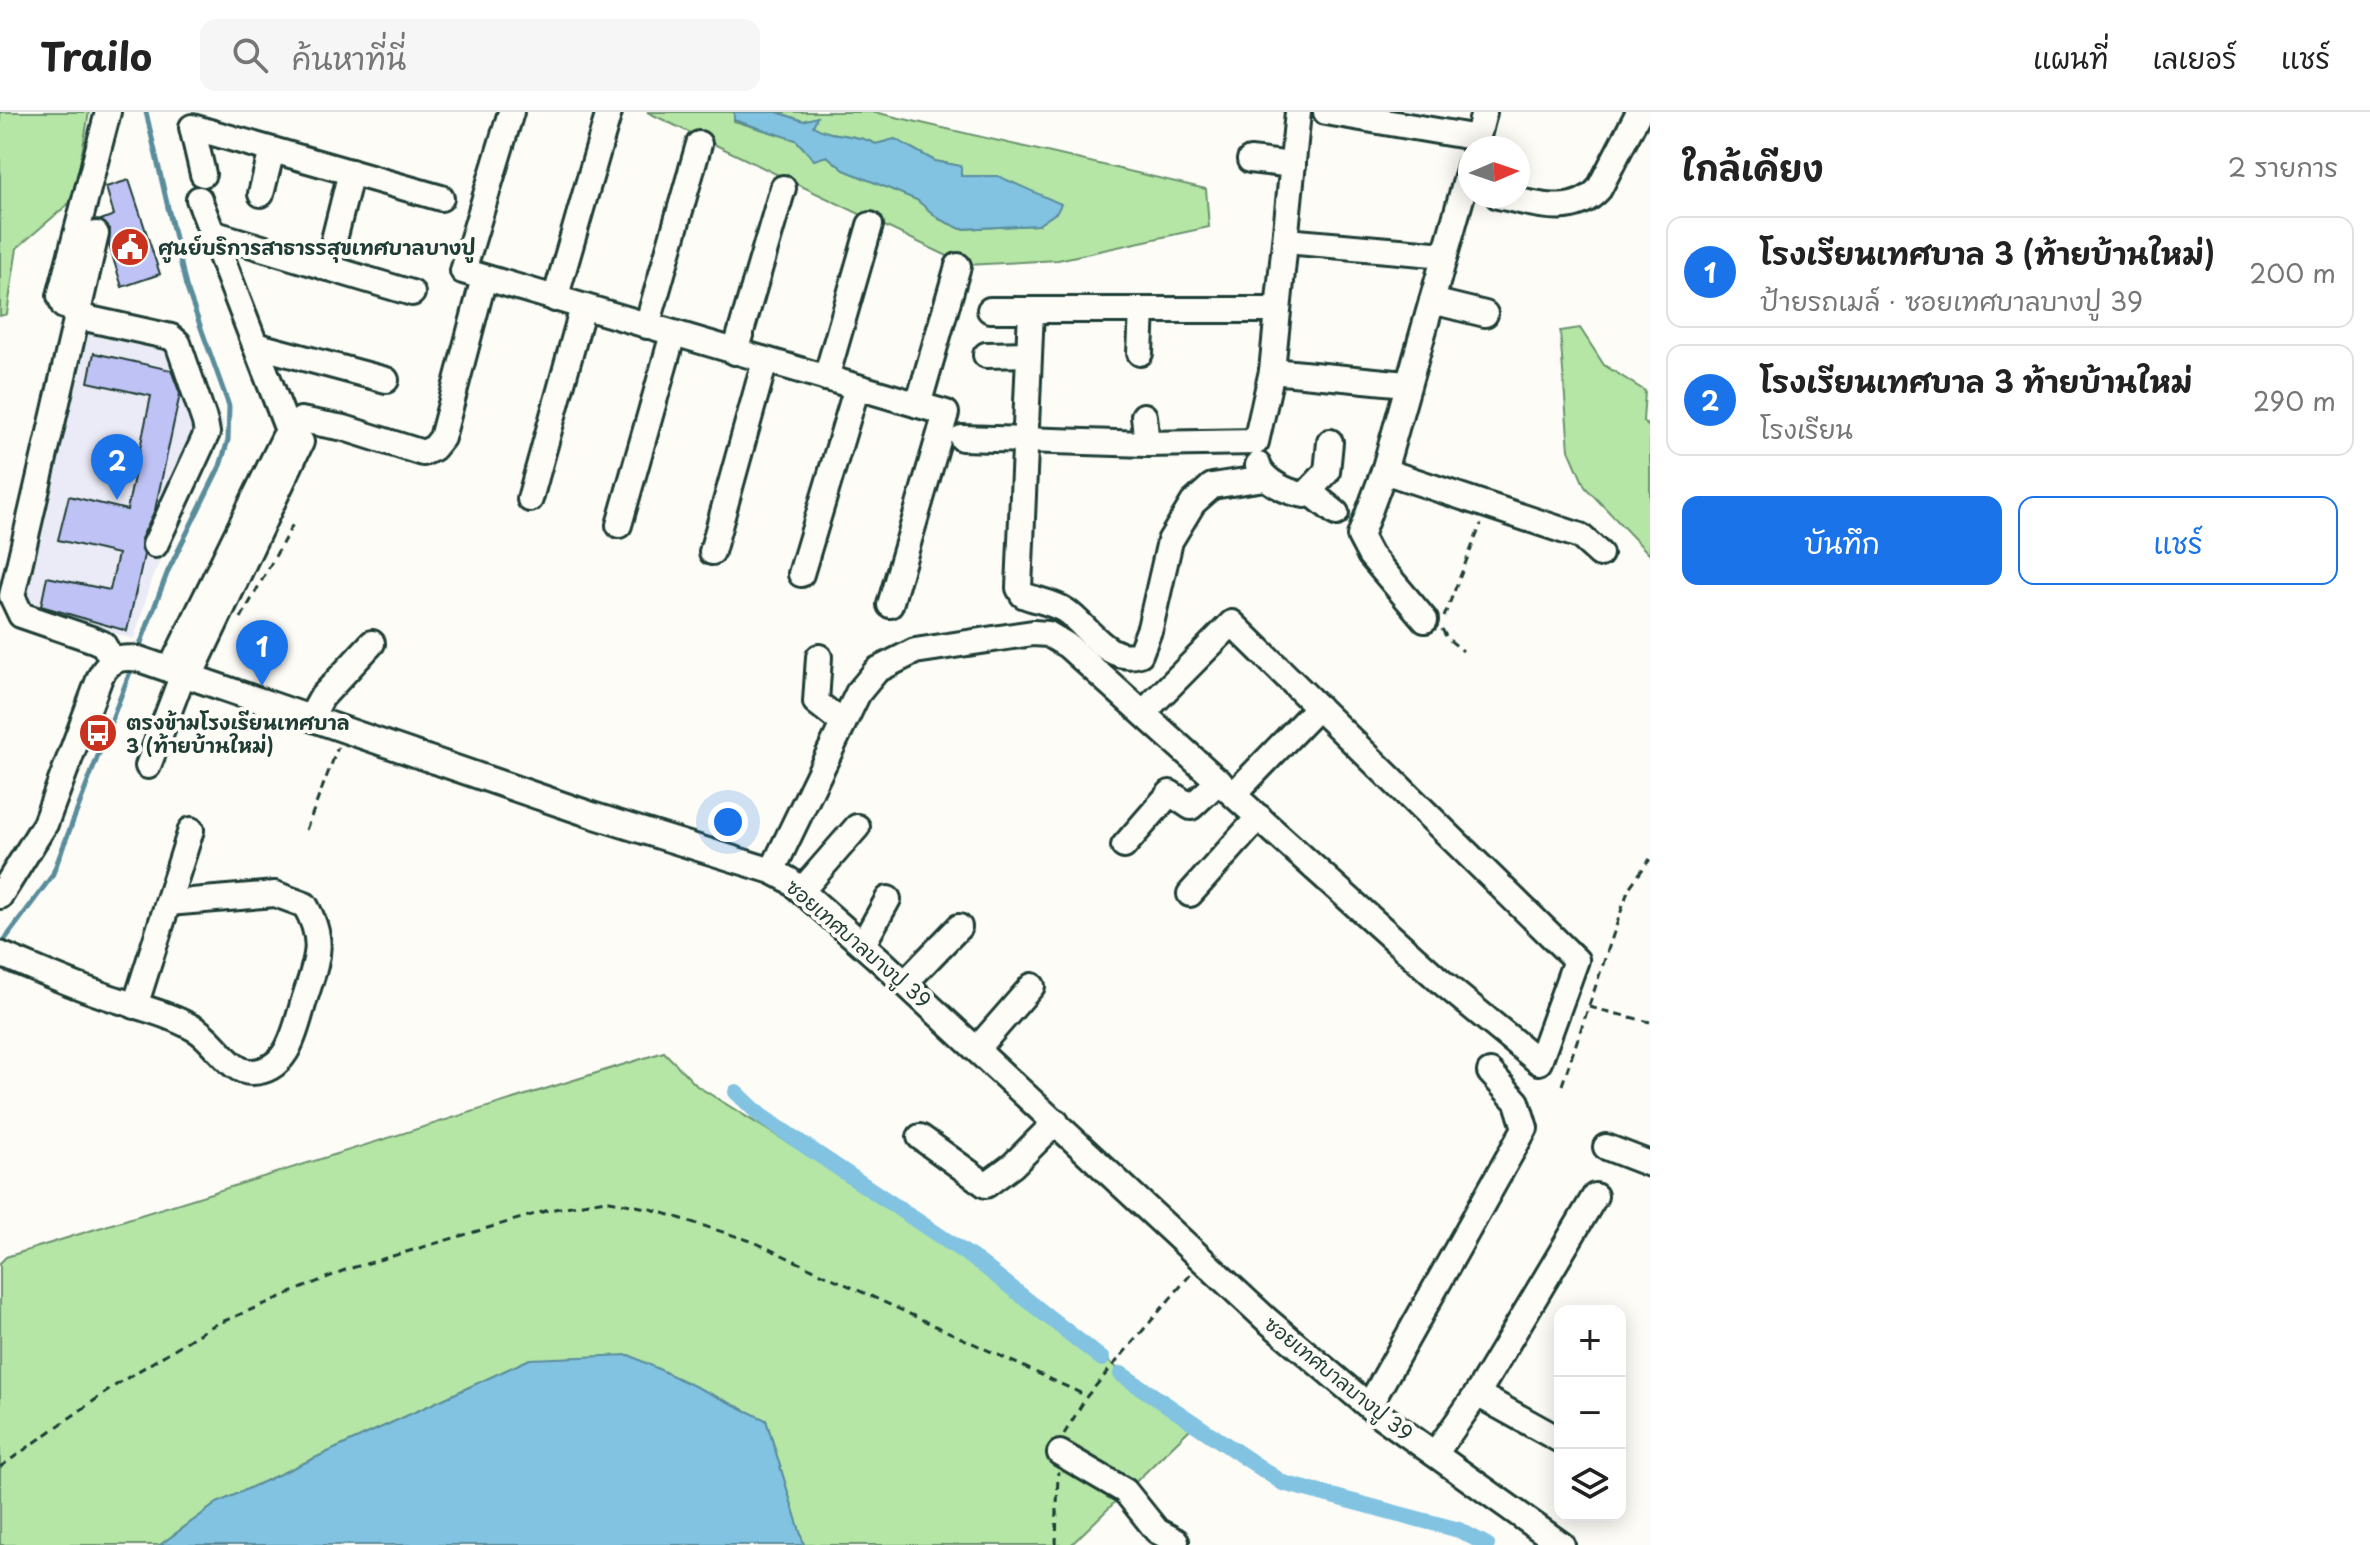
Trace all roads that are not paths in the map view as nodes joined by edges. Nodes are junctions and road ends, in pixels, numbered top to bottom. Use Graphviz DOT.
graph roads {
  1 [pos="108,112"];
  2 [pos="511,112"];
  3 [pos="609,112"];
  4 [pos="1298,112"];
  5 [pos="1326,112"];
  6 [pos="1484,112"];
  7 [pos="1639,112"];
  8 [pos="1478,136"];
  9 [pos="1458,139"];
  10 [pos="699,144"];
  11 [pos="272,150"];
  12 [pos="1250,160"];
  13 [pos="1293,165"];
  14 [pos="351,172"];
  15 [pos="203,174"];
  16 [pos="783,188"];
  17 [pos="261,194"];
  18 [pos="441,198"];
  19 [pos="199,199"];
  20 [pos="1530,203"];
  21 [pos="1460,208"];
  22 [pos="870,225"];
  23 [pos="212,233"];
  24 [pos="96,234"];
  25 [pos="1286,241"];
  26 [pos="1445,255"];
  27 [pos="958,266"];
  28 [pos="327,268"];
  29 [pos="484,278"];
  30 [pos="412,293"];
  31 [pos="555,299"];
  32 [pos="1432,301"];
  33 [pos="583,307"];
  34 [pos="990,310"];
  35 [pos="1031,310"];
  36 [pos="1142,310"];
  37 [pos="1277,310"];
  38 [pos="77,313"];
  39 [pos="1485,314"];
  40 [pos="647,326"];
  41 [pos="673,334"];
  42 [pos="255,345"];
  43 [pos="735,352"];
  44 [pos="1140,353"];
  45 [pos="1028,354"];
  46 [pos="986,355"];
  47 [pos="765,361"];
  48 [pos="1272,371"];
  49 [pos="826,378"];
  50 [pos="386,380"];
  51 [pos="1406,384"];
  52 [pos="857,387"];
  53 [pos="918,405"];
  54 [pos="1144,416"];
  55 [pos="316,421"];
  56 [pos="289,433"];
  57 [pos="962,438"];
  58 [pos="1024,439"];
  59 [pos="1256,442"];
  60 [pos="1330,442"];
  61 [pos="1147,444"];
  62 [pos="1384,471"];
  63 [pos="1265,478"];
  64 [pos="1310,492"];
  65 [pos="530,499"];
  66 [pos="1336,513"];
  67 [pos="619,525"];
  68 [pos="155,545"];
  69 [pos="712,552"];
  70 [pos="1600,554"];
  71 [pos="801,574"];
  72 [pos="7,598"];
  73 [pos="890,605"];
  74 [pos="1425,620"];
  75 [pos="372,643"];
  76 [pos="819,657"];
  77 [pos="113,661"];
  78 [pos="181,673"];
  79 [pos="1318,707"];
  80 [pos="1143,713"];
  81 [pos="311,717"];
  82 [pos="843,723"];
  83 [pos="148,766"];
  84 [pos="1226,787"];
  85 [pos="1259,817"];
  86 [pos="857,827"];
  87 [pos="191,830"];
  88 [pos="1124,846"];
  89 [pos="772,871"];
  90 [pos="803,889"];
  91 [pos="1190,894"];
  92 [pos="0,896"];
  93 [pos="888,899"];
  94 [pos="168,903"];
  95 [pos="959,927"];
  96 [pos="863,944"];
  97 [pos="1,955"];
  98 [pos="905,983"];
  99 [pos="1032,986"];
  100 [pos="135,1006"];
  101 [pos="977,1049"];
  102 [pos="1490,1072"];
  103 [pos="1056,1122"];
  104 [pos="920,1137"];
  105 [pos="1606,1147"];
  106 [pos="1650,1164"];
  107 [pos="1595,1196"];
  108 [pos="1477,1394"];
  109 [pos="1369,1406"];
  110 [pos="1554,1437"];
  111 [pos="1060,1453"];
  112 [pos="1435,1454"];
  113 [pos="1176,1541"];
  114 [pos="1562,1545"];
  1 -- 38 [label="street"];
  2 -- 29 [label="street"];
  3 -- 31 [label="street"];
  4 -- 13 [label="street"];
  5 -- 9 [label="street"];
  6 -- 8 [label="street"];
  7 -- 20 [label="street"];
  10 -- 40 [label="street"];
  11 -- 14 [label="street"];
  11 -- 15 [label="street"];
  11 -- 17 [label="street"];
  12 -- 13 [label="street"];
  13 -- 25 [label="street"];
  14 -- 18 [label="street"];
  14 -- 28 [label="street"];
  16 -- 43 [label="street"];
  19 -- 23 [label="street"];
  21 -- 26 [label="street"];
  22 -- 49 [label="street"];
  23 -- 28 [label="street"];
  23 -- 42 [label="street"];
  24 -- 38 [label="street"];
  25 -- 26 [label="street"];
  25 -- 37 [label="street"];
  26 -- 32 [label="street"];
  27 -- 53 [label="street"];
  28 -- 30 [label="street"];
  29 -- 31 [label="street"];
  29 -- 55 [label="street"];
  31 -- 33 [label="street"];
  32 -- 39 [label="street"];
  32 -- 51 [label="street"];
  33 -- 40 [label="street"];
  33 -- 65 [label="street"];
  34 -- 35 [label="street"];
  35 -- 36 [label="street"];
  35 -- 45 [label="street"];
  36 -- 37 [label="street"];
  36 -- 44 [label="street"];
  37 -- 48 [label="street"];
  38 -- 68 [label="street"];
  38 -- 72 [label="street"];
  40 -- 41 [label="street"];
  41 -- 43 [label="street"];
  41 -- 67 [label="street"];
  42 -- 50 [label="street"];
  42 -- 56 [label="street"];
  43 -- 47 [label="street"];
  45 -- 46 [label="street"];
  45 -- 58 [label="street"];
  47 -- 49 [label="street"];
  47 -- 69 [label="street"];
  48 -- 51 [label="street"];
  48 -- 59 [label="street"];
  49 -- 52 [label="street"];
  51 -- 62 [label="street"];
  52 -- 53 [label="street"];
  52 -- 71 [label="street"];
  53 -- 73 [label="street"];
  54 -- 61 [label="street"];
  55 -- 56 [label="street"];
  55 -- 78 [label="street"];
  56 -- 78 [label="street"];
  57 -- 58 [label="street"];
  58 -- 61 [label="street"];
  58 -- 63 [label="street"];
  59 -- 61 [label="street"];
  59 -- 63 [label="street"];
  60 -- 64 [label="street"];
  62 -- 70 [label="street"];
  62 -- 74 [label="street"];
  63 -- 64 [label="street"];
  64 -- 66 [label="street"];
  72 -- 77 [label="street"];
  75 -- 81 [label="street"];
  76 -- 82 [label="street"];
  77 -- 78 [label="street, ซอยเทศบาลบางปู 39"];
  77 -- 92 [label="street"];
  78 -- 81 [label="street, ซอยเทศบาลบางปู 39"];
  78 -- 83 [label="street"];
  79 -- 80 [label="street"];
  79 -- 84 [label="street"];
  79 -- 85 [label="street"];
  80 -- 82 [label="street"];
  80 -- 84 [label="street"];
  81 -- 89 [label="street, ซอยเทศบาลบางปู 39"];
  82 -- 89 [label="street"];
  84 -- 85 [label="street"];
  84 -- 88 [label="street"];
  85 -- 91 [label="street"];
  86 -- 90 [label="street"];
  87 -- 94 [label="street"];
  89 -- 90 [label="street, ซอยเทศบาลบางปู 39"];
  90 -- 96 [label="street, ซอยเทศบาลบางปู 39"];
  93 -- 96 [label="street"];
  94 -- 100 [label="street"];
  94 -- 100 [label="street"];
  95 -- 98 [label="street"];
  96 -- 98 [label="street, ซอยเทศบาลบางปู 39"];
  97 -- 100 [label="street"];
  98 -- 101 [label="street, ซอยเทศบาลบางปู 39"];
  99 -- 101 [label="street"];
  101 -- 103 [label="street, ซอยเทศบาลบางปู 39"];
  102 -- 109 [label="street"];
  103 -- 104 [label="street"];
  103 -- 109 [label="street, ซอยเทศบาลบางปู 39"];
  105 -- 106 [label="street"];
  107 -- 108 [label="street"];
  108 -- 110 [label="street"];
  108 -- 112 [label="street"];
  109 -- 112 [label="street, ซอยเทศบาลบางปู 39"];
  111 -- 113 [label="street"];
  112 -- 114 [label="street, ซอยเทศบาลบางปู 39"];
}
